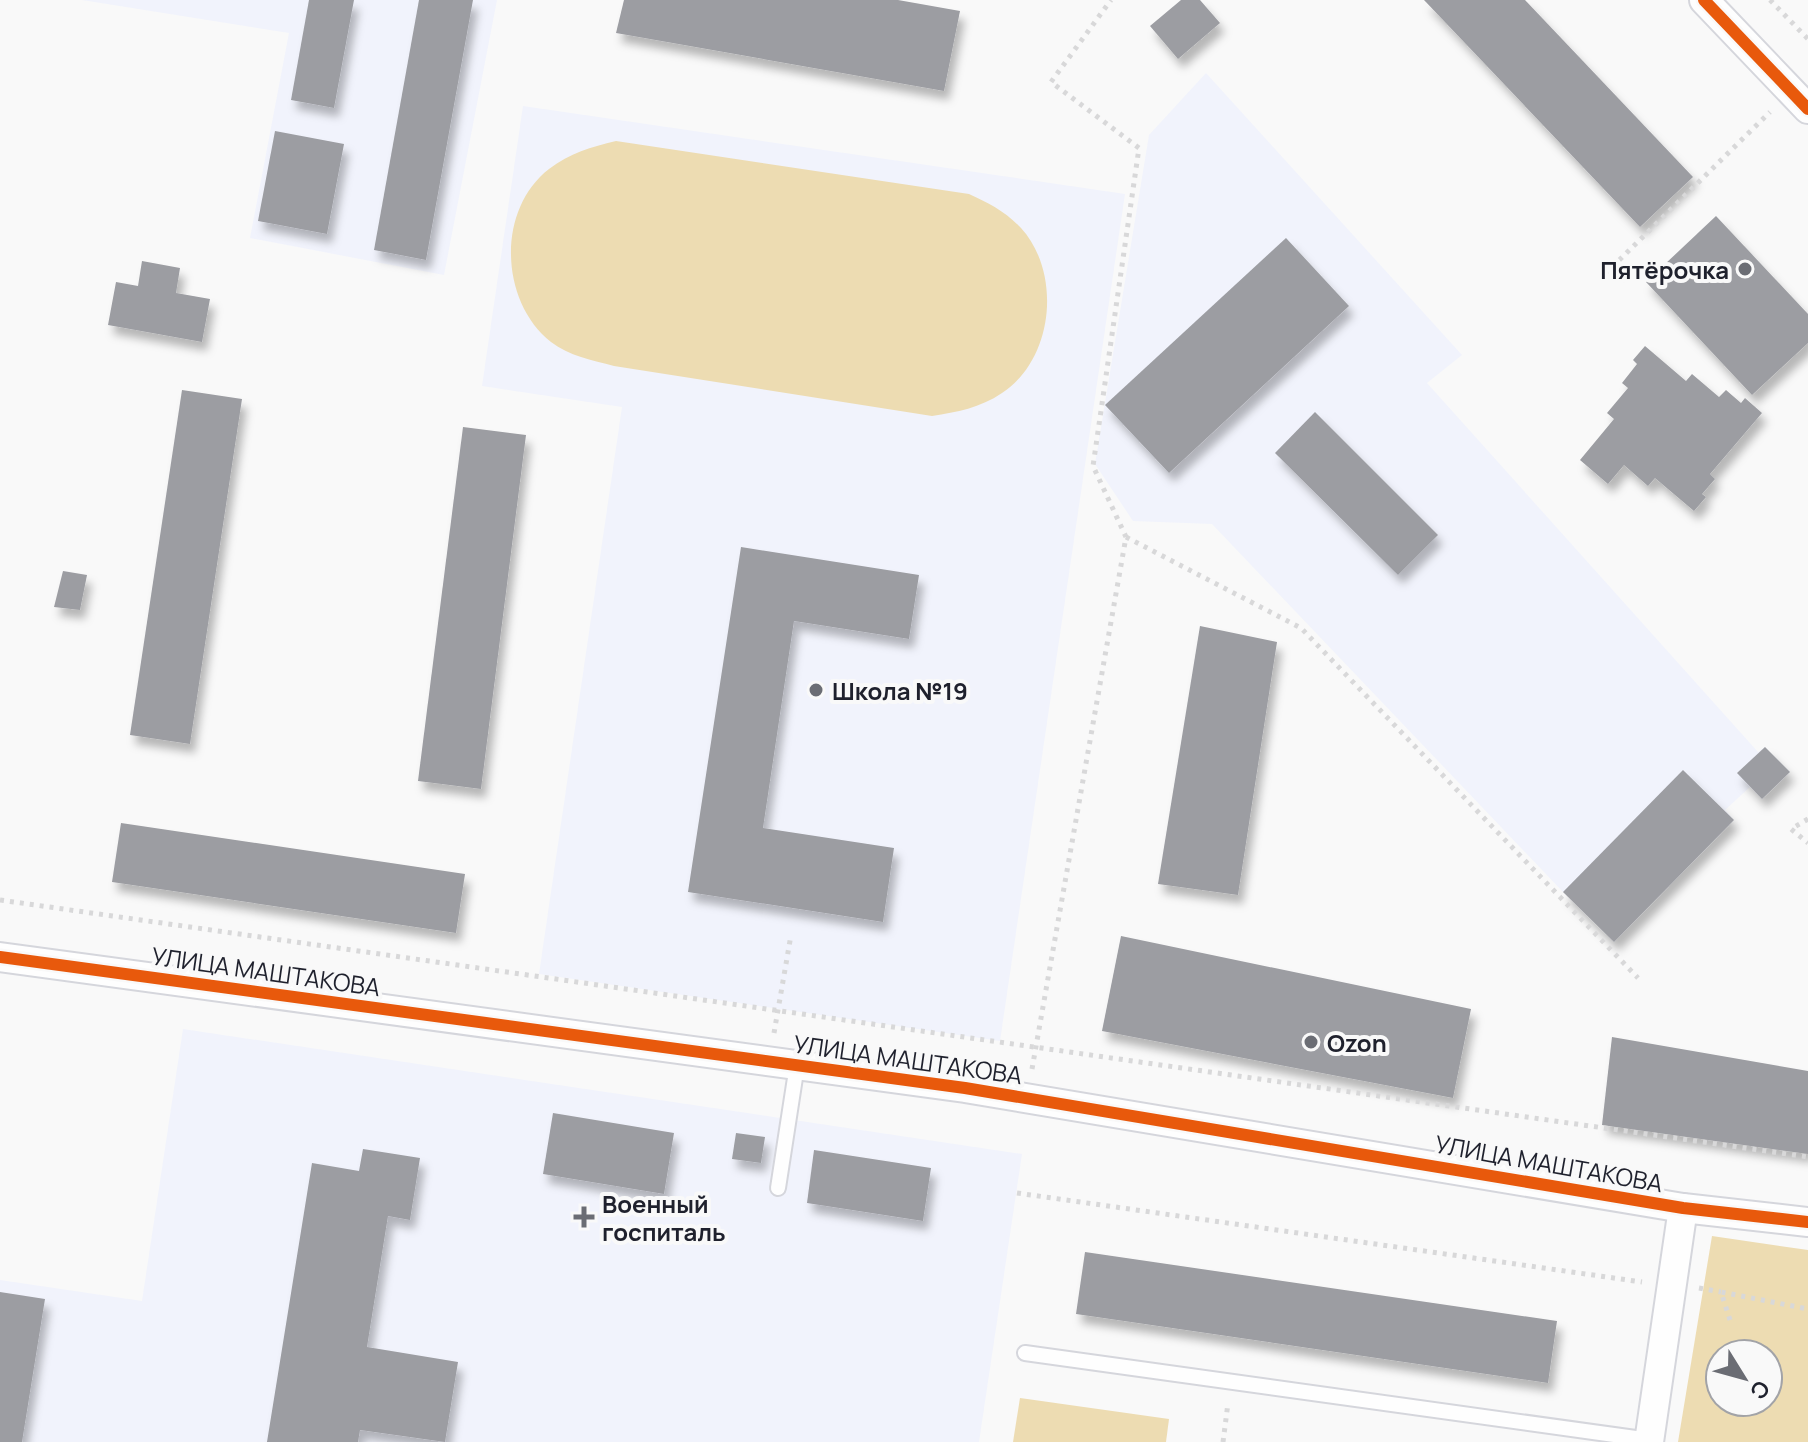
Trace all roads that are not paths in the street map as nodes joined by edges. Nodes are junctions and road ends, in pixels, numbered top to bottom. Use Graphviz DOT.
graph roads {
  1 [pos="1704,0"];
  2 [pos="1800,100"];
  3 [pos="0,957"];
  4 [pos="784,1063"];
  5 [pos="778,1188"];
  6 [pos="1683,1208"];
  7 [pos="1808,1222"];
  8 [pos="1025,1353"];
  9 [pos="1650,1441"];
  1 -- 2 [label="street"];
  3 -- 4 [label="street, УЛИЦА МАШТАКОВА"];
  4 -- 5 [label="lane"];
  4 -- 6 [label="street, УЛИЦА МАШТАКОВА"];
  6 -- 7 [label="street, УЛИЦА МАШТАКОВА"];
  6 -- 9 [label="street"];
  8 -- 9 [label="lane"];
}
